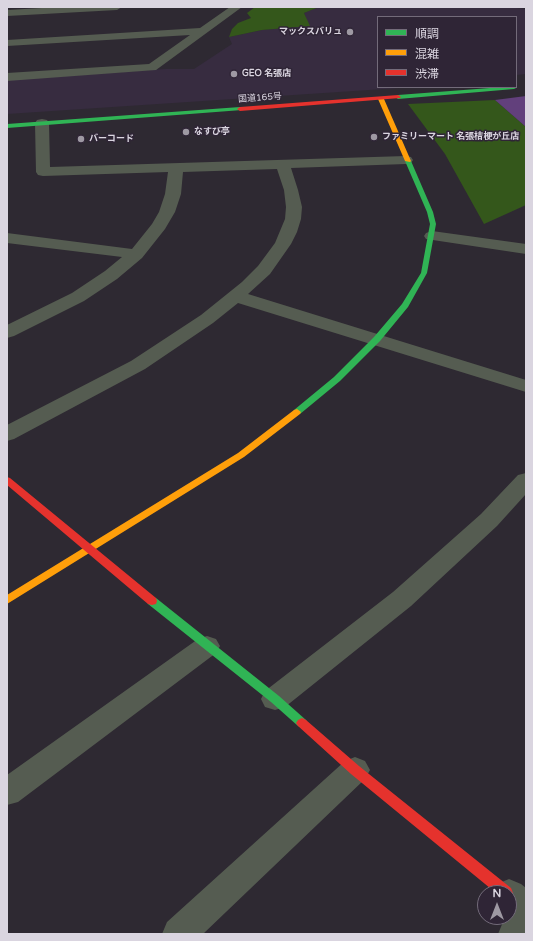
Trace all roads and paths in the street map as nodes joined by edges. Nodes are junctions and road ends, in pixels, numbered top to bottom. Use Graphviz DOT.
graph roads {
  1 [pos="117,7"];
  2 [pos="237,7"];
  3 [pos="7,14"];
  4 [pos="203,31"];
  5 [pos="7,43"];
  6 [pos="7,77"];
  7 [pos="506,88"];
  8 [pos="381,99"];
  9 [pos="42,123"];
  10 [pos="7,126"];
  11 [pos="406,160"];
  12 [pos="283,164"];
  13 [pos="176,168"];
  14 [pos="432,236"];
  15 [pos="7,238"];
  16 [pos="526,249"];
  17 [pos="136,254"];
  18 [pos="235,296"];
  19 [pos="7,332"];
  20 [pos="377,339"];
  21 [pos="526,386"];
  22 [pos="7,434"];
  23 [pos="7,480"];
  24 [pos="526,480"];
  25 [pos="90,550"];
  26 [pos="7,600"];
  27 [pos="207,646"];
  28 [pos="275,699"];
  29 [pos="355,770"];
  30 [pos="7,792"];
  31 [pos="496,885"];
  32 [pos="517,902"];
  33 [pos="526,909"];
  34 [pos="526,920"];
  35 [pos="179,934"];
  36 [pos="515,934"];
  1 -- 3 [label="street"];
  2 -- 4 [label="street"];
  4 -- 5 [label="street"];
  4 -- 6 [label="street"];
  7 -- 8 [label="main road, 国道165号"];
  8 -- 9 [label="main road, 国道165号"];
  8 -- 11 [label="main road"];
  9 -- 10 [label="main road, 国道165号"];
  9 -- 13 [label="street"];
  11 -- 12 [label="street"];
  11 -- 14 [label="main road"];
  12 -- 13 [label="street"];
  12 -- 18 [label="street"];
  13 -- 17 [label="street"];
  14 -- 16 [label="street"];
  14 -- 20 [label="main road"];
  15 -- 17 [label="street"];
  17 -- 19 [label="street"];
  18 -- 20 [label="street"];
  18 -- 22 [label="street"];
  20 -- 21 [label="street"];
  20 -- 25 [label="main road"];
  23 -- 25 [label="main road"];
  24 -- 28 [label="street"];
  25 -- 26 [label="main road"];
  25 -- 27 [label="main road"];
  27 -- 28 [label="main road"];
  27 -- 30 [label="street"];
  28 -- 29 [label="main road"];
  29 -- 31 [label="main road"];
  29 -- 35 [label="street"];
  32 -- 33 [label="street"];
  34 -- 36 [label="street"];
}
